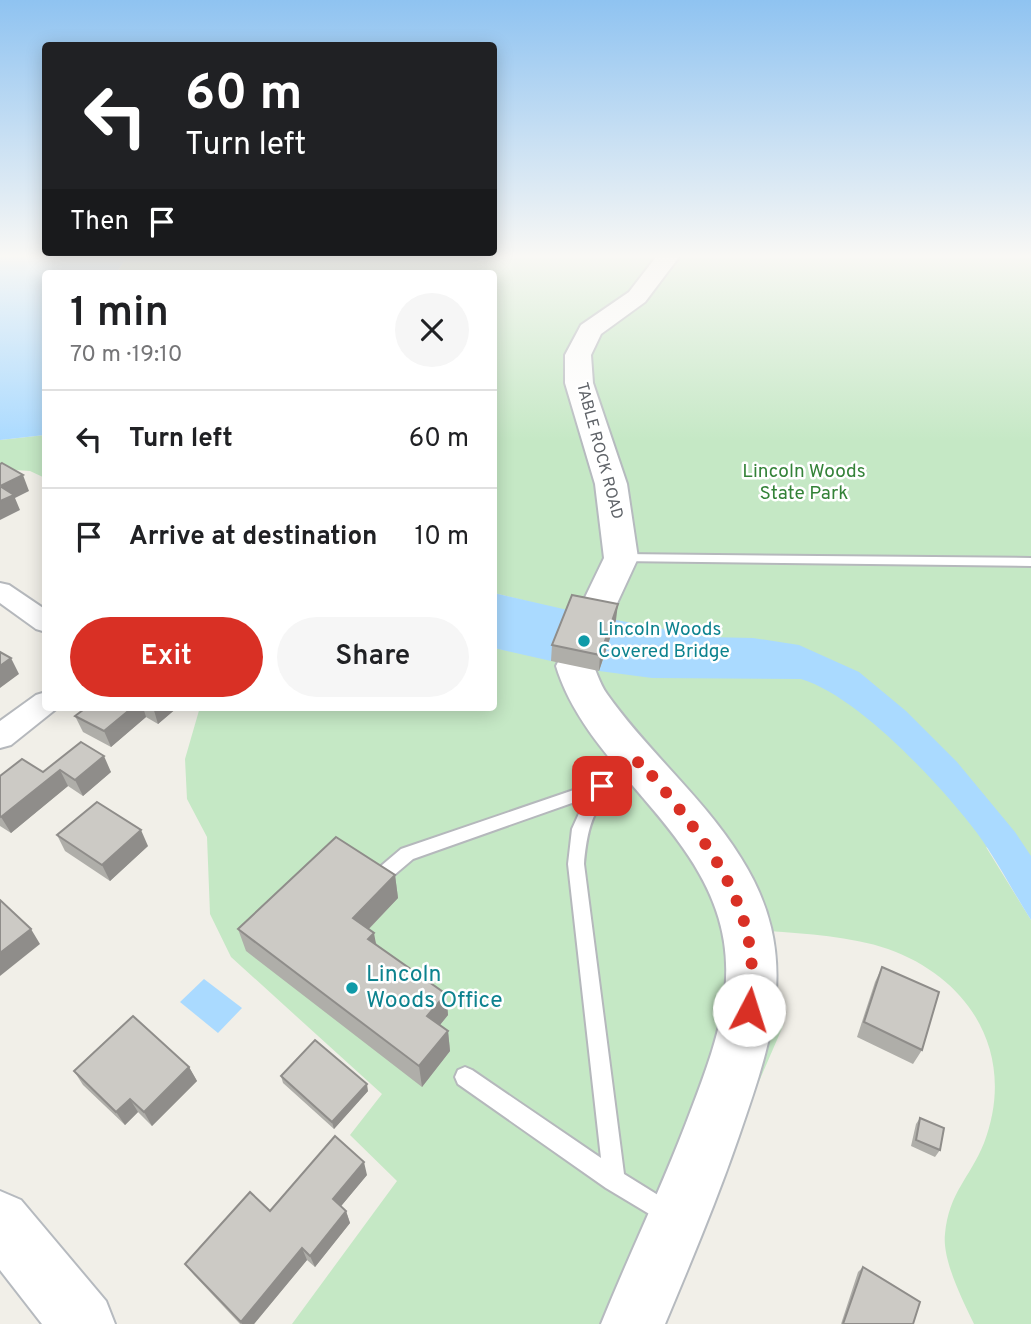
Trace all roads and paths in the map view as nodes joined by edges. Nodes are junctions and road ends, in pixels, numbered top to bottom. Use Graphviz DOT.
graph roads {
  1 [pos="606,319"];
  2 [pos="621,558"];
  3 [pos="1031,562"];
  4 [pos="0,591"];
  5 [pos="594,616"];
  6 [pos="42,620"];
  7 [pos="575,666"];
  8 [pos="42,705"];
  9 [pos="0,737"];
  10 [pos="621,774"];
  11 [pos="374,882"];
  12 [pos="465,1077"];
  13 [pos="614,1180"];
  14 [pos="0,1221"];
  15 [pos="678,1221"];
  16 [pos="83,1324"];
  17 [pos="633,1324"];
  1 -- 2 [label="street, TABLE ROCK ROAD"];
  2 -- 3 [label="lane"];
  2 -- 5 [label="street"];
  4 -- 6 [label="street"];
  7 -- 10 [label="street"];
  8 -- 9 [label="street"];
  10 -- 11 [label="lane"];
  10 -- 13 [label="lane"];
  10 -- 15 [label="street"];
  12 -- 13 [label="lane"];
  13 -- 15 [label="lane"];
  14 -- 16 [label="street"];
  15 -- 17 [label="street"];
}
